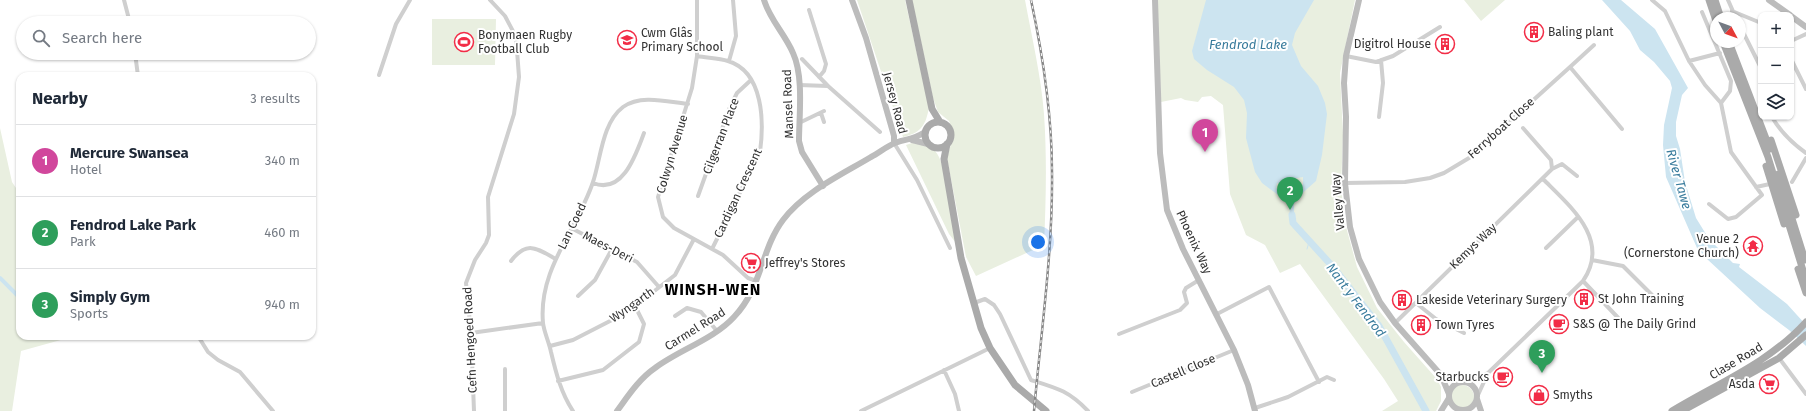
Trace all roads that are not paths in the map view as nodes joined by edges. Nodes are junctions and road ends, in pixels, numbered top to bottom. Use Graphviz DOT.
graph roads {
  1 [pos="124,0"];
  2 [pos="410,0"];
  3 [pos="490,0"];
  4 [pos="697,0"];
  5 [pos="733,0"];
  6 [pos="764,0"];
  7 [pos="852,0"];
  8 [pos="908,0"];
  9 [pos="1155,0"];
  10 [pos="1359,0"];
  11 [pos="1652,0"];
  12 [pos="1709,0"];
  13 [pos="1715,0"];
  14 [pos="1728,0"];
  15 [pos="1769,0"];
  16 [pos="809,10"];
  17 [pos="1732,11"];
  18 [pos="1702,12"];
  19 [pos="1713,12"];
  20 [pos="1719,12"];
  21 [pos="1786,12"];
  22 [pos="128,16"];
  23 [pos="1794,18"];
  24 [pos="1758,22"];
  25 [pos="1440,27"];
  26 [pos="1806,27"];
  27 [pos="1806,34"];
  28 [pos="1746,38"];
  29 [pos="1794,40"];
  30 [pos="1594,45"];
  31 [pos="1726,48"];
  32 [pos="1732,48"];
  33 [pos="1720,53"];
  34 [pos="698,56"];
  35 [pos="1346,56"];
  36 [pos="802,59"];
  37 [pos="136,60"];
  38 [pos="1381,60"];
  39 [pos="729,61"];
  40 [pos="1689,61"];
  41 [pos="1758,62"];
  42 [pos="1794,66"];
  43 [pos="1570,67"];
  44 [pos="137,72"];
  45 [pos="379,75"];
  46 [pos="819,77"];
  47 [pos="750,80"];
  48 [pos="799,85"];
  49 [pos="828,86"];
  50 [pos="1806,89"];
  51 [pos="1721,103"];
  52 [pos="688,104"];
  53 [pos="932,109"];
  54 [pos="1379,117"];
  55 [pos="1756,119"];
  56 [pos="1774,120"];
  57 [pos="824,122"];
  58 [pos="940,122"];
  59 [pos="799,123"];
  60 [pos="930,124"];
  61 [pos="1523,128"];
  62 [pos="1622,129"];
  63 [pos="644,132"];
  64 [pos="880,132"];
  65 [pos="925,132"];
  66 [pos="912,140"];
  67 [pos="894,143"];
  68 [pos="928,144"];
  69 [pos="948,144"];
  70 [pos="935,148"];
  71 [pos="1806,152"];
  72 [pos="944,159"];
  73 [pos="1805,159"];
  74 [pos="1552,169"];
  75 [pos="1577,176"];
  76 [pos="1543,179"];
  77 [pos="1792,182"];
  78 [pos="593,183"];
  79 [pos="1345,183"];
  80 [pos="1770,184"];
  81 [pos="823,186"];
  82 [pos="1756,186"];
  83 [pos="698,196"];
  84 [pos="1709,204"];
  85 [pos="1578,217"];
  86 [pos="571,228"];
  87 [pos="694,239"];
  88 [pos="1806,247"];
  89 [pos="712,248"];
  90 [pos="950,248"];
  91 [pos="1546,248"];
  92 [pos="612,249"];
  93 [pos="556,258"];
  94 [pos="1592,260"];
  95 [pos="511,261"];
  96 [pos="1806,264"];
  97 [pos="1199,280"];
  98 [pos="1806,280"];
  99 [pos="757,281"];
  100 [pos="1583,281"];
  101 [pos="659,287"];
  102 [pos="1806,293"];
  103 [pos="578,296"];
  104 [pos="1655,298"];
  105 [pos="974,303"];
  106 [pos="1416,303"];
  107 [pos="634,306"];
  108 [pos="1217,314"];
  109 [pos="674,316"];
  110 [pos="543,323"];
  111 [pos="1395,323"];
  112 [pos="1805,323"];
  113 [pos="1625,325"];
  114 [pos="717,331"];
  115 [pos="471,333"];
  116 [pos="1464,333"];
  117 [pos="1119,334"];
  118 [pos="1806,335"];
  119 [pos="200,340"];
  120 [pos="550,346"];
  121 [pos="990,348"];
  122 [pos="1234,350"];
  123 [pos="1779,358"];
  124 [pos="505,369"];
  125 [pos="944,370"];
  126 [pos="1488,373"];
  127 [pos="1441,375"];
  128 [pos="1334,380"];
  129 [pos="558,381"];
  130 [pos="1319,382"];
  131 [pos="1464,382"];
  132 [pos="1132,392"];
  133 [pos="1806,394"];
  134 [pos="1449,396"];
  135 [pos="1478,397"];
  136 [pos="1255,409"];
  137 [pos="1462,410"];
  138 [pos="273,411"];
  139 [pos="474,411"];
  140 [pos="505,411"];
  141 [pos="572,411"];
  142 [pos="617,411"];
  143 [pos="860,411"];
  144 [pos="959,411"];
  145 [pos="1046,411"];
  146 [pos="1088,411"];
  147 [pos="1441,411"];
  148 [pos="1481,411"];
  149 [pos="1672,411"];
  150 [pos="1682,411"];
  1 -- 22 [label="street"];
  2 -- 45 [label="street"];
  3 -- 115 [label="street, Cefn Hengoed Road"];
  4 -- 34 [label="street, Colwyn Avenue"];
  5 -- 39 [label="street"];
  6 -- 48 [label="street, Mansel Road"];
  7 -- 67 [label="street, Jersey Road"];
  8 -- 53 [label="main road"];
  9 -- 97 [label="street, Phoenix Way"];
  10 -- 35 [label="street, Valley Way"];
  11 -- 40 [label="street"];
  12 -- 19 [label="main road"];
  13 -- 20 [label="main road"];
  14 -- 17 [label="street"];
  15 -- 21 [label="street"];
  16 -- 46 [label="street"];
  17 -- 24 [label="street"];
  18 -- 33 [label="street"];
  23 -- 26 [label="street"];
  25 -- 38 [label="street"];
  27 -- 29 [label="street"];
  28 -- 41 [label="street"];
  30 -- 43 [label="street, Ferryboat Close"];
  31 -- 55 [label="main road"];
  32 -- 55 [label="main road"];
  33 -- 40 [label="street"];
  33 -- 51 [label="street"];
  34 -- 39 [label="street, Cardigan Crescent"];
  34 -- 52 [label="street, Colwyn Avenue"];
  35 -- 38 [label="street"];
  35 -- 79 [label="street, Valley Way"];
  36 -- 46 [label="street"];
  37 -- 44 [label="street"];
  38 -- 54 [label="street"];
  39 -- 47 [label="street, Cardigan Crescent"];
  40 -- 51 [label="street"];
  42 -- 50 [label="street"];
  43 -- 62 [label="street"];
  43 -- 79 [label="street, Ferryboat Close"];
  46 -- 49 [label="street"];
  47 -- 83 [label="street, Cilgerran Place"];
  47 -- 89 [label="street, Cardigan Crescent"];
  48 -- 49 [label="street"];
  48 -- 59 [label="street, Mansel Road"];
  49 -- 64 [label="street"];
  51 -- 82 [label="street"];
  52 -- 78 [label="street, Lan Coed"];
  52 -- 87 [label="street, Colwyn Avenue"];
  53 -- 58 [label="main road"];
  53 -- 60 [label="main road"];
  55 -- 80 [label="main road"];
  55 -- 88 [label="main road"];
  55 -- 96 [label="main road"];
  55 -- 98 [label="main road"];
  56 -- 71 [label="street"];
  57 -- 59 [label="street"];
  58 -- 60 [label="main road"];
  58 -- 69 [label="main road"];
  59 -- 81 [label="street, Mansel Road"];
  60 -- 65 [label="main road"];
  61 -- 74 [label="street"];
  63 -- 78 [label="street"];
  65 -- 66 [label="street, Carmel Road"];
  65 -- 68 [label="main road"];
  66 -- 67 [label="street, Carmel Road"];
  66 -- 68 [label="street, Carmel Road"];
  67 -- 81 [label="street, Carmel Road"];
  67 -- 90 [label="street, Jersey Road"];
  68 -- 70 [label="main road"];
  69 -- 70 [label="main road"];
  69 -- 72 [label="main road"];
  70 -- 72 [label="main road"];
  72 -- 105 [label="main road"];
  73 -- 77 [label="street"];
  74 -- 75 [label="street"];
  74 -- 76 [label="street, Kemys Way"];
  76 -- 85 [label="street"];
  76 -- 106 [label="street, Kemys Way"];
  78 -- 86 [label="street, Lan Coed"];
  79 -- 111 [label="street, Valley Way"];
  80 -- 82 [label="street"];
  80 -- 102 [label="main road"];
  81 -- 99 [label="street, Carmel Road"];
  82 -- 84 [label="street"];
  85 -- 91 [label="street"];
  85 -- 94 [label="street"];
  86 -- 92 [label="street, Maes-Deri"];
  86 -- 93 [label="street, Lan Coed"];
  87 -- 89 [label="street, Colwyn Avenue"];
  87 -- 101 [label="street, Wyngarth"];
  89 -- 99 [label="street, Colwyn Avenue"];
  92 -- 101 [label="street, Maes-Deri"];
  92 -- 103 [label="street"];
  93 -- 95 [label="street"];
  93 -- 110 [label="street, Lan Coed"];
  94 -- 100 [label="street"];
  94 -- 104 [label="street"];
  97 -- 108 [label="street, Phoenix Way"];
  97 -- 117 [label="street"];
  99 -- 114 [label="street, Carmel Road"];
  100 -- 113 [label="street"];
  100 -- 126 [label="street"];
  101 -- 107 [label="street, Wyngarth"];
  105 -- 121 [label="main road"];
  105 -- 146 [label="street"];
  106 -- 111 [label="street, Kemys Way"];
  106 -- 116 [label="street"];
  107 -- 120 [label="street, Wyngarth"];
  107 -- 129 [label="street"];
  108 -- 122 [label="street, Phoenix Way"];
  108 -- 130 [label="street"];
  109 -- 114 [label="street"];
  110 -- 115 [label="street"];
  110 -- 120 [label="street, Lan Coed"];
  111 -- 127 [label="street, Valley Way"];
  112 -- 149 [label="main road, Clase Road"];
  114 -- 142 [label="street, Carmel Road"];
  115 -- 139 [label="street, Cefn Hengoed Road"];
  118 -- 123 [label="main road, Clase Road"];
  119 -- 138 [label="street"];
  120 -- 129 [label="street, Lan Coed"];
  121 -- 125 [label="street"];
  121 -- 145 [label="main road"];
  122 -- 132 [label="street, Castell Close"];
  122 -- 136 [label="street, Phoenix Way"];
  123 -- 133 [label="street"];
  123 -- 150 [label="main road, Clase Road"];
  124 -- 140 [label="street"];
  125 -- 143 [label="street"];
  125 -- 144 [label="street"];
  126 -- 131 [label="street"];
  126 -- 135 [label="street"];
  127 -- 131 [label="street"];
  127 -- 134 [label="street, Valley Way"];
  128 -- 130 [label="street"];
  129 -- 141 [label="street, Lan Coed"];
  130 -- 136 [label="street"];
  131 -- 134 [label="street"];
  131 -- 135 [label="street"];
  134 -- 137 [label="street"];
  134 -- 147 [label="street"];
  135 -- 137 [label="street"];
  135 -- 148 [label="street"];
}
